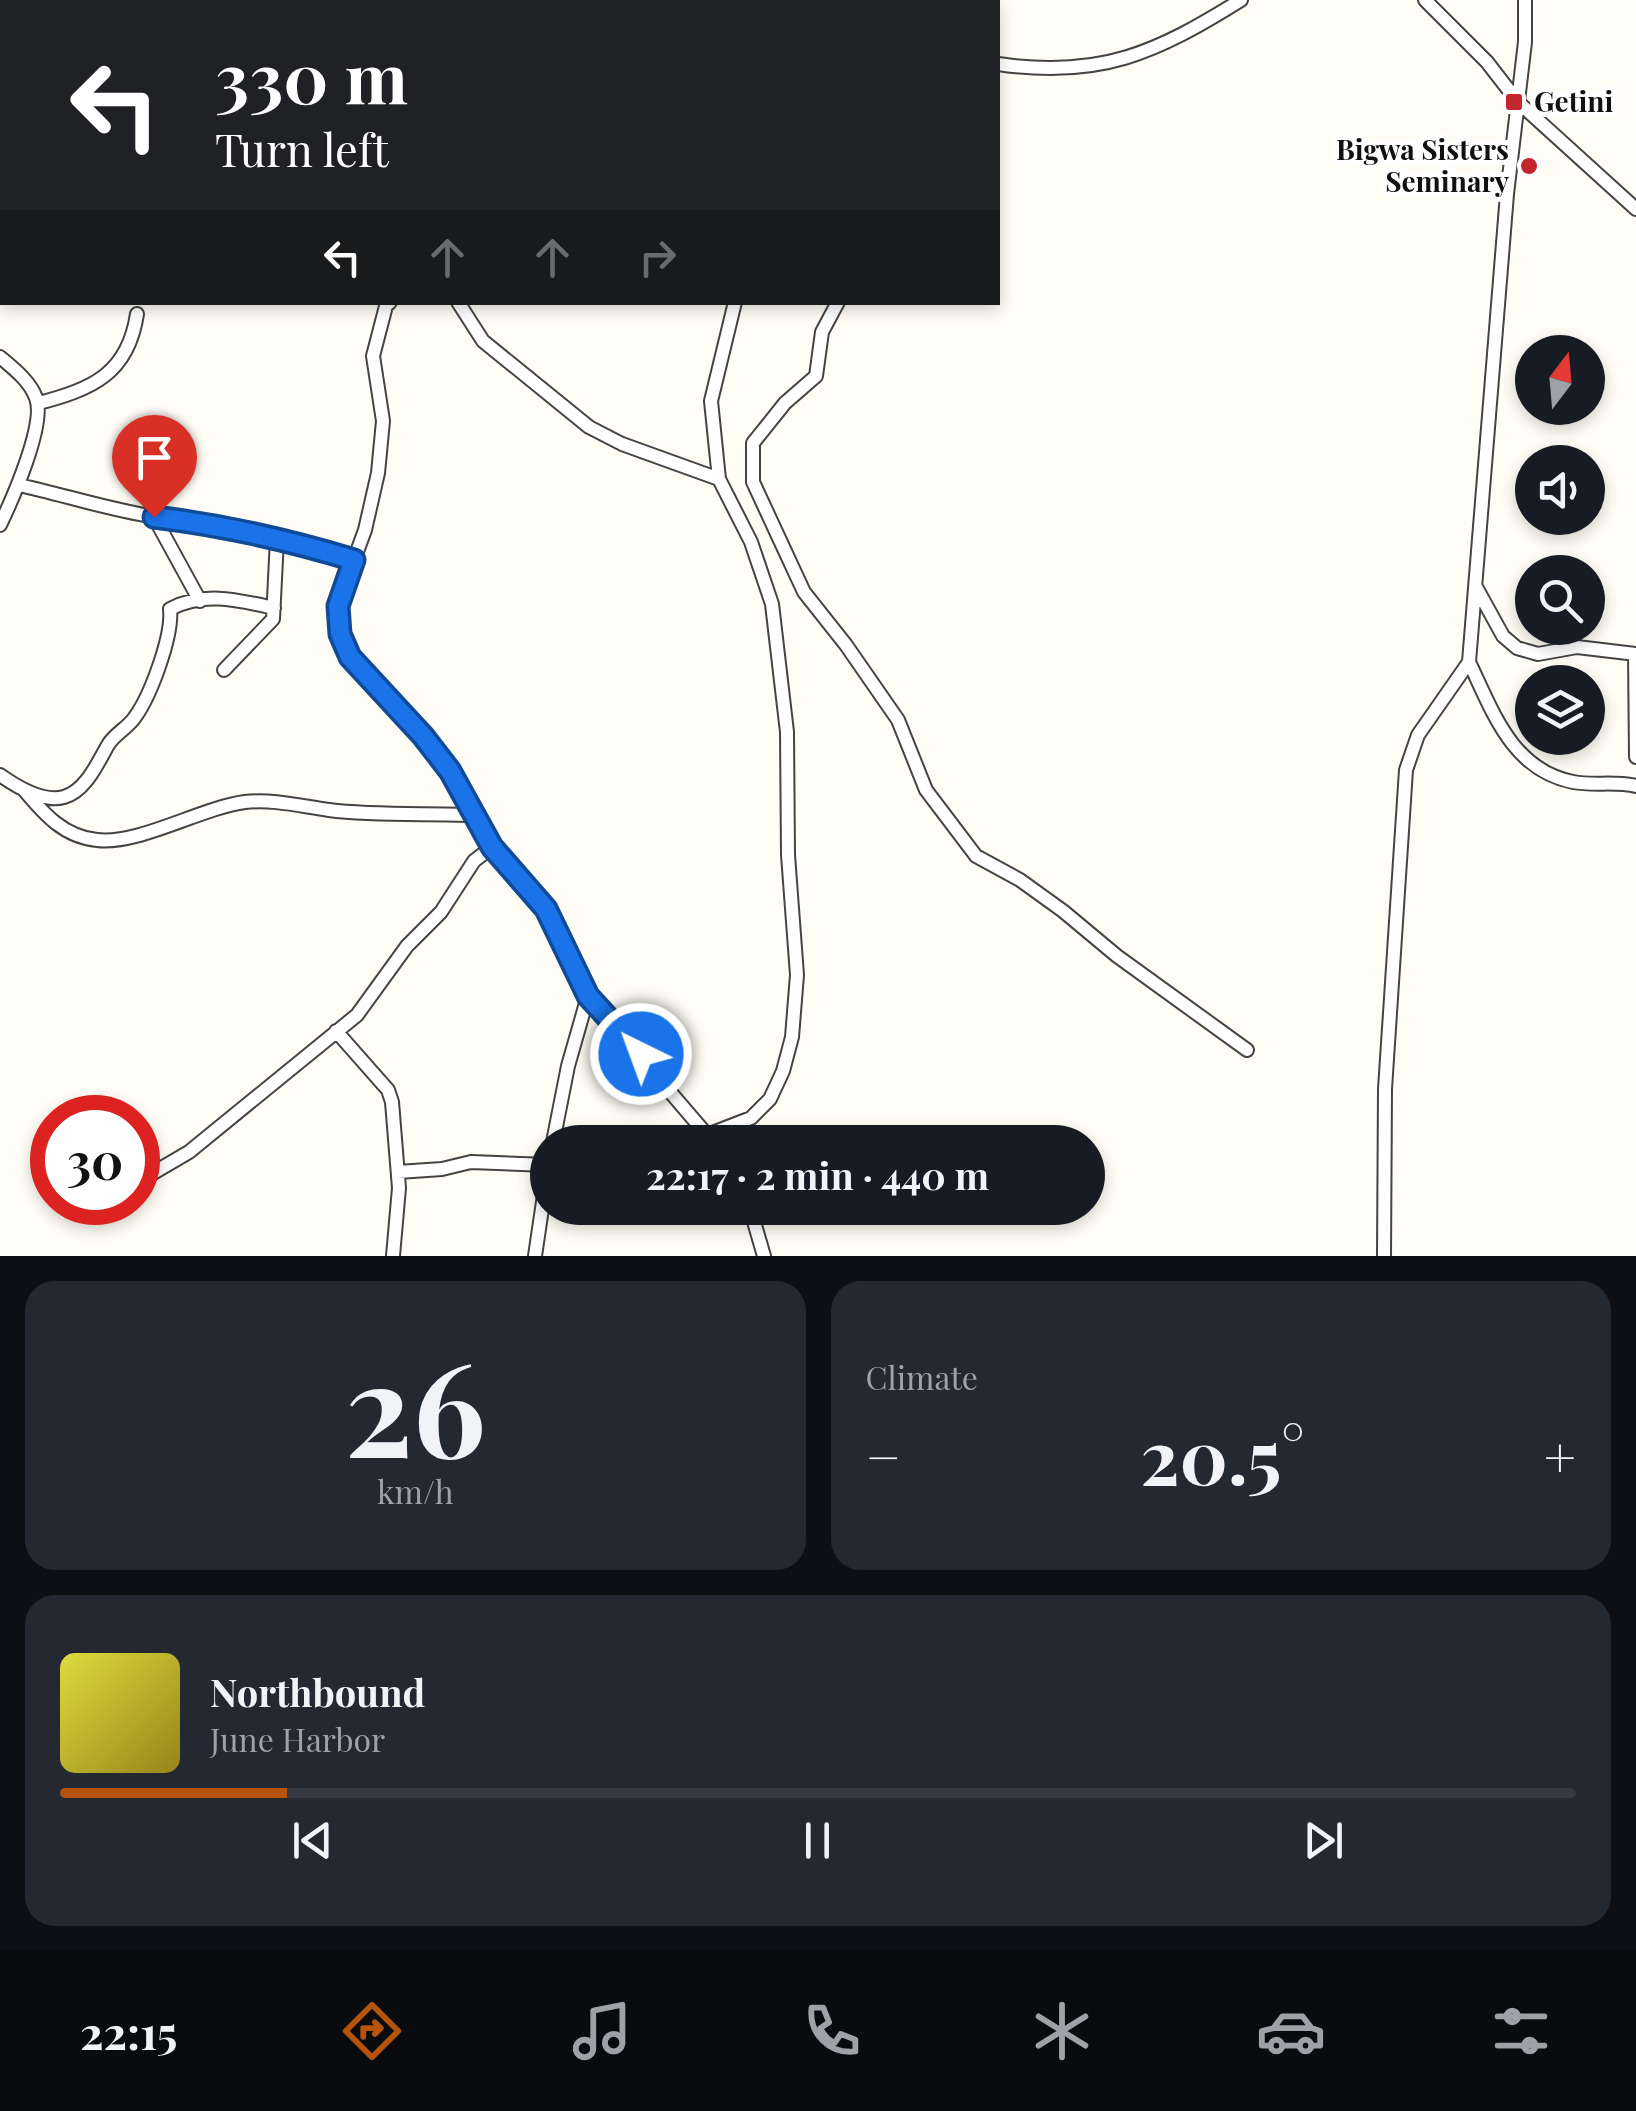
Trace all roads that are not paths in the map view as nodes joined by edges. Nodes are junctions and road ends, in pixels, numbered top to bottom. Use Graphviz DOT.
graph roads {
  1 [pos="1242,0"];
  2 [pos="1425,0"];
  3 [pos="1525,0"];
  4 [pos="1000,64"];
  5 [pos="1518,102"];
  6 [pos="1636,209"];
  7 [pos="387,305"];
  8 [pos="460,305"];
  9 [pos="734,305"];
  10 [pos="836,305"];
  11 [pos="136,314"];
  12 [pos="0,357"];
  13 [pos="38,404"];
  14 [pos="719,479"];
  15 [pos="19,484"];
  16 [pos="154,517"];
  17 [pos="0,525"];
  18 [pos="278,539"];
  19 [pos="354,560"];
  20 [pos="1475,585"];
  21 [pos="200,601"];
  22 [pos="274,608"];
  23 [pos="1635,654"];
  24 [pos="1469,662"];
  25 [pos="224,670"];
  26 [pos="1636,757"];
  27 [pos="0,775"];
  28 [pos="1636,786"];
  29 [pos="24,790"];
  30 [pos="474,815"];
  31 [pos="492,847"];
  32 [pos="588,996"];
  33 [pos="336,1031"];
  34 [pos="1247,1050"];
  35 [pos="556,1125"];
  36 [pos="698,1125"];
  37 [pos="737,1125"];
  38 [pos="530,1165"];
  39 [pos="160,1169"];
  40 [pos="398,1172"];
  41 [pos="539,1225"];
  42 [pos="755,1225"];
  43 [pos="393,1256"];
  44 [pos="535,1256"];
  45 [pos="764,1256"];
  46 [pos="1384,1256"];
  1 -- 4 [label="street"];
  2 -- 5 [label="street"];
  3 -- 5 [label="street"];
  5 -- 6 [label="street"];
  5 -- 20 [label="street"];
  7 -- 19 [label="street"];
  8 -- 14 [label="street"];
  9 -- 14 [label="street"];
  10 -- 34 [label="street"];
  11 -- 13 [label="street"];
  12 -- 13 [label="street"];
  13 -- 15 [label="street"];
  14 -- 37 [label="street"];
  15 -- 16 [label="street"];
  15 -- 17 [label="street"];
  16 -- 18 [label="street"];
  16 -- 21 [label="street"];
  18 -- 19 [label="street"];
  18 -- 22 [label="street"];
  19 -- 30 [label="street"];
  20 -- 23 [label="street"];
  20 -- 24 [label="street"];
  21 -- 22 [label="street"];
  21 -- 29 [label="street"];
  22 -- 25 [label="street"];
  23 -- 26 [label="street"];
  24 -- 28 [label="street"];
  24 -- 46 [label="street"];
  27 -- 29 [label="street"];
  29 -- 30 [label="street"];
  30 -- 31 [label="street"];
  31 -- 32 [label="street"];
  31 -- 33 [label="street"];
  32 -- 35 [label="street"];
  32 -- 36 [label="street"];
  33 -- 39 [label="street"];
  33 -- 40 [label="street"];
  38 -- 40 [label="street"];
  40 -- 43 [label="street"];
  41 -- 44 [label="street"];
  42 -- 45 [label="street"];
}
